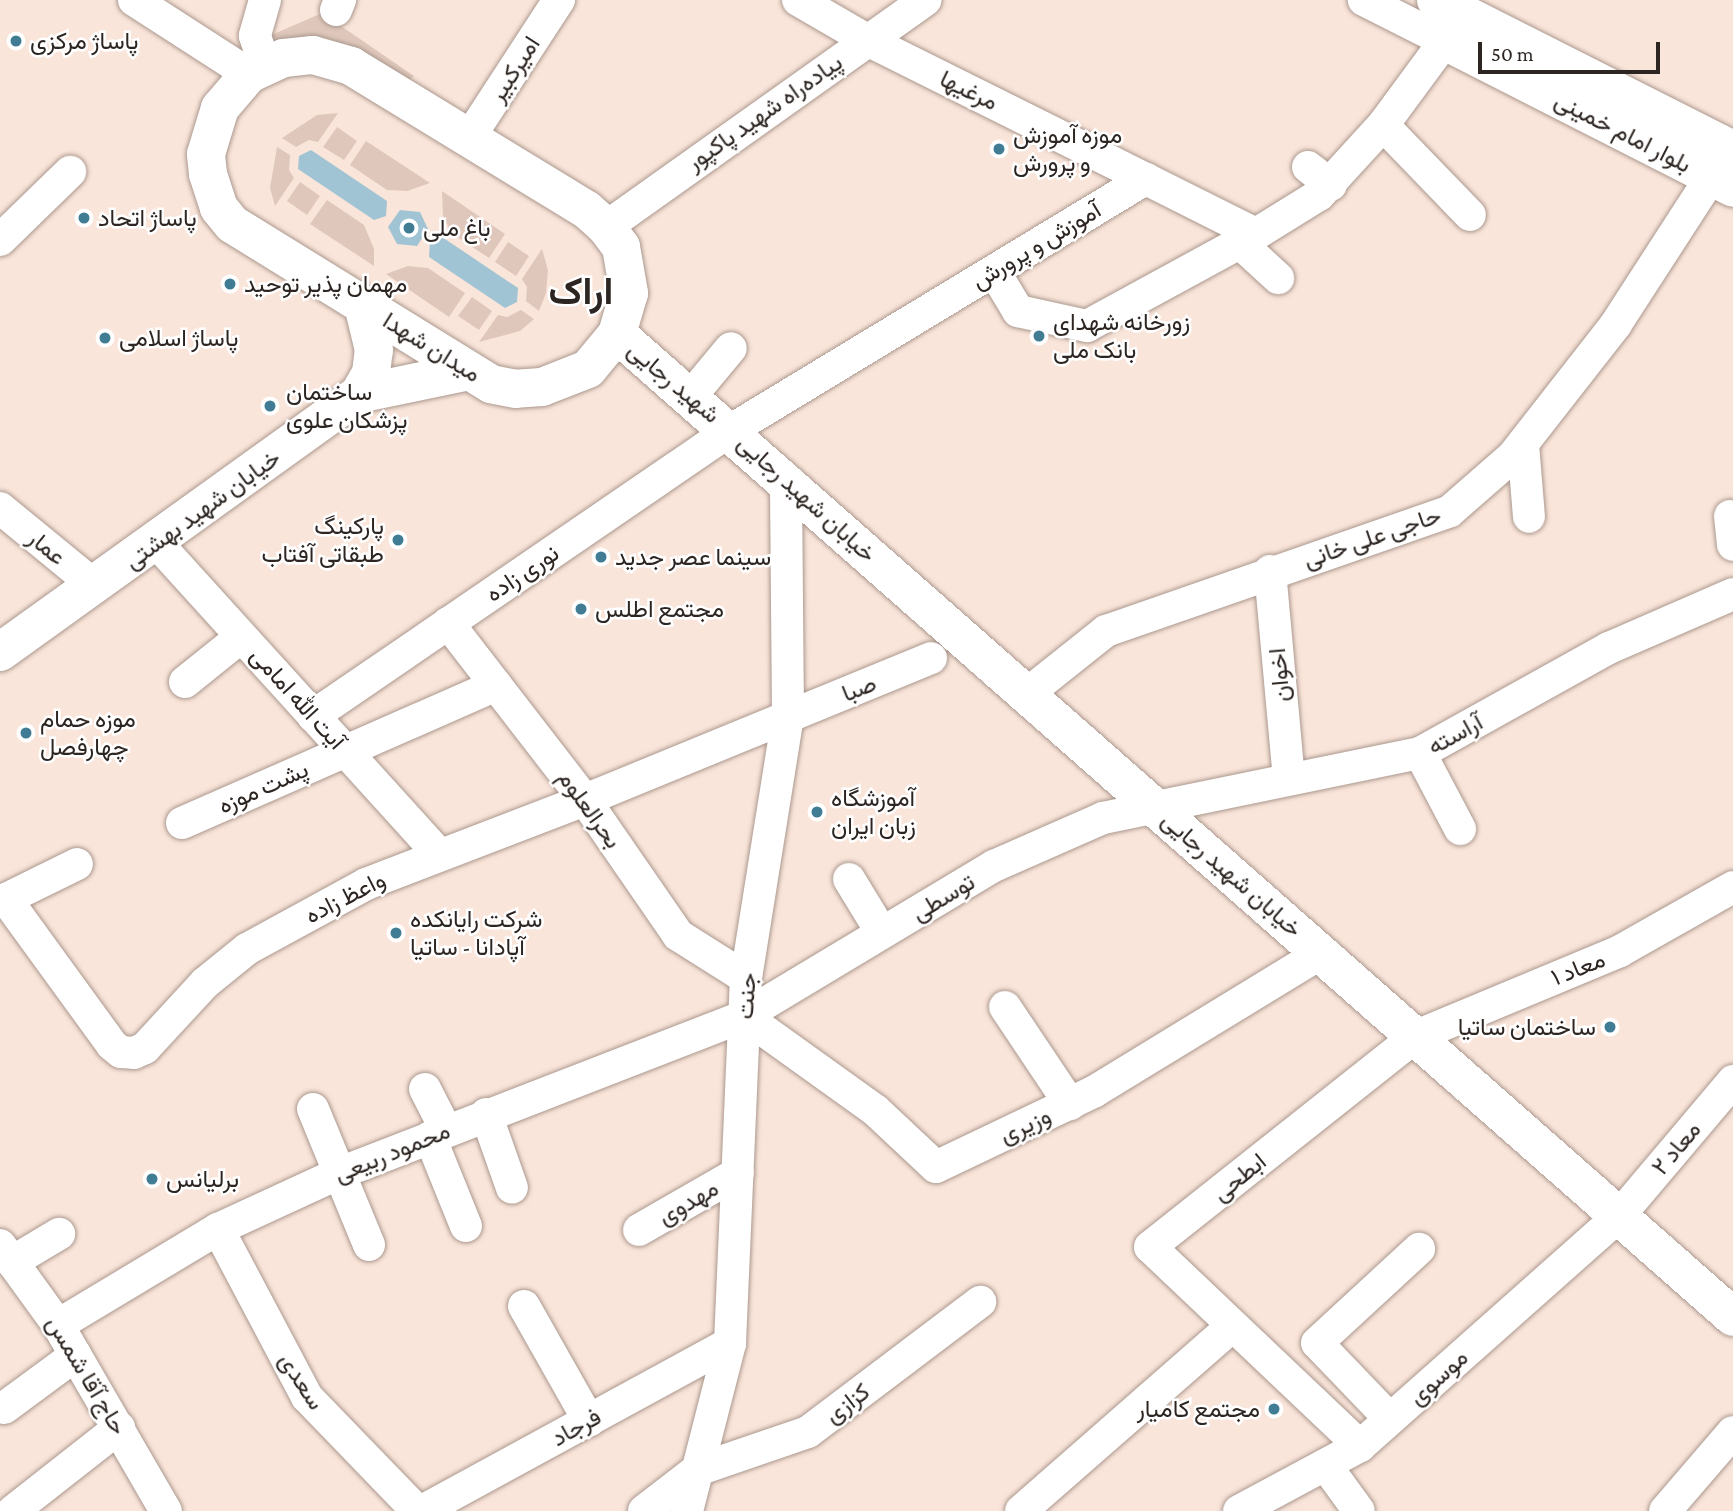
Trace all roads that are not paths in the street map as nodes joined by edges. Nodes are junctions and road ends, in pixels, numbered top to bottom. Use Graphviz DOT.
graph roads {
  1 [pos="134,0"];
  2 [pos="265,0"];
  3 [pos="559,0"];
  4 [pos="798,0"];
  5 [pos="925,0"];
  6 [pos="1364,0"];
  7 [pos="1452,13"];
  8 [pos="867,40"];
  9 [pos="257,70"];
  10 [pos="1383,125"];
  11 [pos="470,138"];
  12 [pos="1726,171"];
  13 [pos="70,172"];
  14 [pos="1146,179"];
  15 [pos="1471,215"];
  16 [pos="606,226"];
  17 [pos="1248,239"];
  18 [pos="0,240"];
  19 [pos="994,271"];
  20 [pos="1278,278"];
  21 [pos="363,304"];
  22 [pos="618,334"];
  23 [pos="731,348"];
  24 [pos="470,371"];
  25 [pos="359,394"];
  26 [pos="691,396"];
  27 [pos="731,430"];
  28 [pos="1523,444"];
  29 [pos="786,479"];
  30 [pos="3,517"];
  31 [pos="1529,517"];
  32 [pos="156,542"];
  33 [pos="1269,571"];
  34 [pos="95,586"];
  35 [pos="1733,594"];
  36 [pos="448,623"];
  37 [pos="241,637"];
  38 [pos="0,652"];
  39 [pos="931,658"];
  40 [pos="185,682"];
  41 [pos="496,685"];
  42 [pos="1028,693"];
  43 [pos="313,716"];
  44 [pos="788,717"];
  45 [pos="345,751"];
  46 [pos="1420,753"];
  47 [pos="1289,779"];
  48 [pos="585,800"];
  49 [pos="1154,805"];
  50 [pos="182,823"];
  51 [pos="1460,830"];
  52 [pos="439,854"];
  53 [pos="77,864"];
  54 [pos="849,879"];
  55 [pos="1733,887"];
  56 [pos="3,900"];
  57 [pos="882,933"];
  58 [pos="1321,953"];
  59 [pos="746,978"];
  60 [pos="1005,1007"];
  61 [pos="744,1016"];
  62 [pos="1416,1036"];
  63 [pos="1733,1081"];
  64 [pos="425,1089"];
  65 [pos="1070,1104"];
  66 [pos="313,1109"];
  67 [pos="486,1114"];
  68 [pos="438,1133"];
  69 [pos="340,1173"];
  70 [pos="738,1173"];
  71 [pos="512,1188"];
  72 [pos="1619,1216"];
  73 [pos="466,1226"];
  74 [pos="218,1229"];
  75 [pos="639,1230"];
  76 [pos="59,1234"];
  77 [pos="369,1245"];
  78 [pos="1419,1249"];
  79 [pos="6,1253"];
  80 [pos="979,1302"];
  81 [pos="524,1306"];
  82 [pos="1730,1309"];
  83 [pos="58,1325"];
  84 [pos="1232,1326"];
  85 [pos="730,1343"];
  86 [pos="76,1355"];
  87 [pos="4,1408"];
  88 [pos="1390,1419"];
  89 [pos="589,1421"];
  90 [pos="119,1428"];
  91 [pos="1733,1432"];
  92 [pos="1360,1446"];
  93 [pos="1327,1467"];
  94 [pos="697,1470"];
  95 [pos="13,1511"];
  96 [pos="166,1511"];
  97 [pos="417,1511"];
  98 [pos="422,1511"];
  99 [pos="644,1511"];
  100 [pos="687,1511"];
  101 [pos="1021,1511"];
  102 [pos="1238,1511"];
  103 [pos="1359,1511"];
  104 [pos="1665,1511"];
  1 -- 9 [label="street"];
  2 -- 9 [label="street"];
  3 -- 11 [label="street, امیرکبیر"];
  4 -- 8 [label="street, مرغیها"];
  5 -- 8 [label="street, پیاده‌راه شهید پاکپور"];
  6 -- 7 [label="street, بلوار امام خمینی"];
  7 -- 10 [label="street"];
  7 -- 12 [label="main road, بلوار امام خمینی"];
  8 -- 14 [label="street, مرغیها"];
  8 -- 16 [label="street, پیاده‌راه شهید پاکپور"];
  9 -- 11 [label="main road, میدان شهدا"];
  9 -- 21 [label="main road, میدان شهدا"];
  10 -- 15 [label="street"];
  10 -- 17 [label="street"];
  11 -- 16 [label="main road, میدان شهدا"];
  12 -- 28 [label="street, حاجی علی خانی"];
  13 -- 18 [label="street"];
  14 -- 17 [label="street"];
  14 -- 19 [label="street, آموزش و پرورش"];
  16 -- 22 [label="main road, میدان شهدا"];
  17 -- 19 [label="street"];
  17 -- 20 [label="street"];
  19 -- 27 [label="street, آموزش و پرورش"];
  21 -- 24 [label="main road, میدان شهدا"];
  21 -- 25 [label="main road"];
  22 -- 24 [label="main road, میدان شهدا"];
  22 -- 26 [label="main road, شهید رجایی"];
  23 -- 26 [label="street"];
  24 -- 25 [label="main road"];
  25 -- 32 [label="main road, خیابان شهید بهشتی"];
  26 -- 27 [label="main road, شهید رجایی"];
  27 -- 29 [label="main road, خیابان شهید رجایی"];
  27 -- 36 [label="street, نوری زاده"];
  28 -- 31 [label="street"];
  28 -- 33 [label="street, حاجی علی خانی"];
  29 -- 42 [label="main road, خیابان شهید رجایی"];
  29 -- 44 [label="street, جنت"];
  30 -- 34 [label="street, عمار"];
  32 -- 34 [label="main road, خیابان شهید بهشتی"];
  32 -- 37 [label="street, آیت الله امامی"];
  33 -- 42 [label="street, حاجی علی خانی"];
  33 -- 47 [label="street, اخوان"];
  34 -- 38 [label="main road, خیابان شهید بهشتی"];
  35 -- 46 [label="street, آراسته"];
  36 -- 41 [label="street, بحرالعلوم"];
  36 -- 43 [label="street, نوری زاده"];
  37 -- 40 [label="street"];
  37 -- 43 [label="street, آیت الله امامی"];
  39 -- 44 [label="street, صبا"];
  41 -- 45 [label="street, پشت موزه"];
  41 -- 48 [label="street, بحرالعلوم"];
  42 -- 49 [label="main road, خیابان شهید رجایی"];
  43 -- 45 [label="street, آیت الله امامی"];
  44 -- 48 [label="street, واعظ زاده"];
  44 -- 59 [label="street, جنت"];
  45 -- 50 [label="street, پشت موزه"];
  45 -- 52 [label="street, آیت الله امامی"];
  46 -- 47 [label="street, آراسته"];
  46 -- 51 [label="street"];
  47 -- 49 [label="street, آراسته"];
  48 -- 52 [label="street, واعظ زاده"];
  48 -- 59 [label="street, بحرالعلوم"];
  49 -- 57 [label="street, توسطی"];
  49 -- 58 [label="main road, خیابان شهید رجایی"];
  52 -- 56 [label="street, واعظ زاده"];
  53 -- 56 [label="street"];
  54 -- 57 [label="street"];
  55 -- 62 [label="street, معاد ۱"];
  57 -- 61 [label="street, توسطی"];
  58 -- 62 [label="main road, خیابان شهید رجایی"];
  58 -- 65 [label="street, وزیری"];
  59 -- 61 [label="street, جنت"];
  60 -- 65 [label="street"];
  61 -- 65 [label="street, وزیری"];
  61 -- 67 [label="street, محمود ربیعی"];
  61 -- 70 [label="street, جنت"];
  62 -- 72 [label="main road, خیابان شهید رجایی"];
  62 -- 84 [label="street, ابطحی"];
  63 -- 72 [label="street, معاد ۲"];
  64 -- 68 [label="street"];
  66 -- 69 [label="street"];
  67 -- 68 [label="street, محمود ربیعی"];
  67 -- 71 [label="street"];
  68 -- 69 [label="street, محمود ربیعی"];
  68 -- 73 [label="street"];
  69 -- 74 [label="street, محمود ربیعی"];
  69 -- 77 [label="street"];
  70 -- 75 [label="street, مهدوی"];
  70 -- 85 [label="street, جنت"];
  72 -- 82 [label="main road, خیابان شهید رجایی"];
  72 -- 88 [label="street, موسوی"];
  74 -- 83 [label="street, محمود ربیعی"];
  74 -- 97 [label="street, سعدی"];
  76 -- 79 [label="street"];
  78 -- 88 [label="street"];
  79 -- 83 [label="street, حاج آقا شمس"];
  80 -- 94 [label="street, کزازی"];
  81 -- 89 [label="street"];
  83 -- 86 [label="street, حاج آقا شمس"];
  84 -- 92 [label="street, ابطحی"];
  84 -- 101 [label="street"];
  85 -- 89 [label="street, فرجاد"];
  85 -- 94 [label="street, جنت"];
  86 -- 87 [label="street"];
  86 -- 90 [label="street, حاج آقا شمس"];
  88 -- 92 [label="street, موسوی"];
  89 -- 98 [label="street, فرجاد"];
  90 -- 95 [label="street"];
  90 -- 96 [label="street, حاج آقا شمس"];
  91 -- 104 [label="street"];
  92 -- 93 [label="street, موسوی"];
  93 -- 102 [label="street, موسوی"];
  93 -- 103 [label="street"];
  94 -- 99 [label="street, کزازی"];
  94 -- 100 [label="street, جنت"];
}
